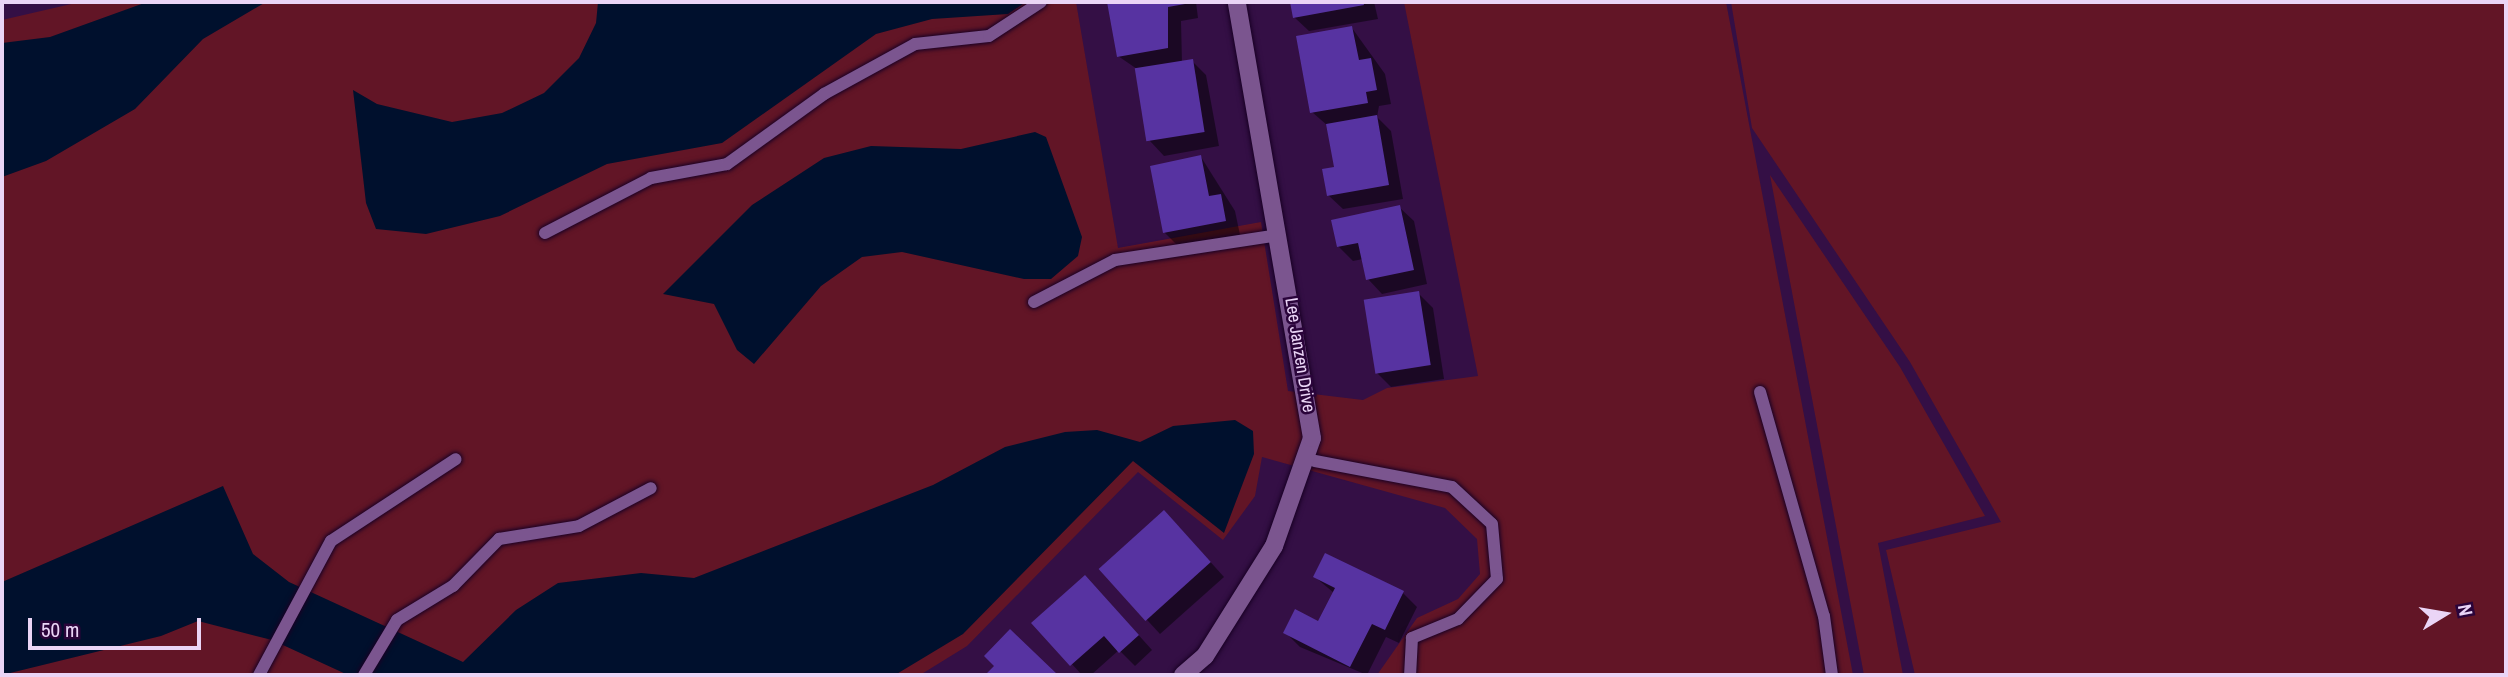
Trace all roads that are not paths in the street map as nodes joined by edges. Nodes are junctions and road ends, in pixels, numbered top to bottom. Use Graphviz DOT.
graph roads {
  1 [pos="1041,2"];
  2 [pos="1237,2"];
  3 [pos="545,233"];
  4 [pos="1272,236"];
  5 [pos="1034,302"];
  6 [pos="1760,392"];
  7 [pos="456,459"];
  8 [pos="1315,461"];
  9 [pos="651,488"];
  10 [pos="259,675"];
  11 [pos="364,675"];
  12 [pos="1183,675"];
  13 [pos="1410,675"];
  14 [pos="1832,675"];
  1 -- 3 [label="lane"];
  2 -- 12 [label="street, Lee Janzen Drive"];
  4 -- 5 [label="lane"];
  6 -- 14 [label="lane"];
  7 -- 10 [label="lane"];
  8 -- 13 [label="lane"];
  9 -- 11 [label="lane"];
}
